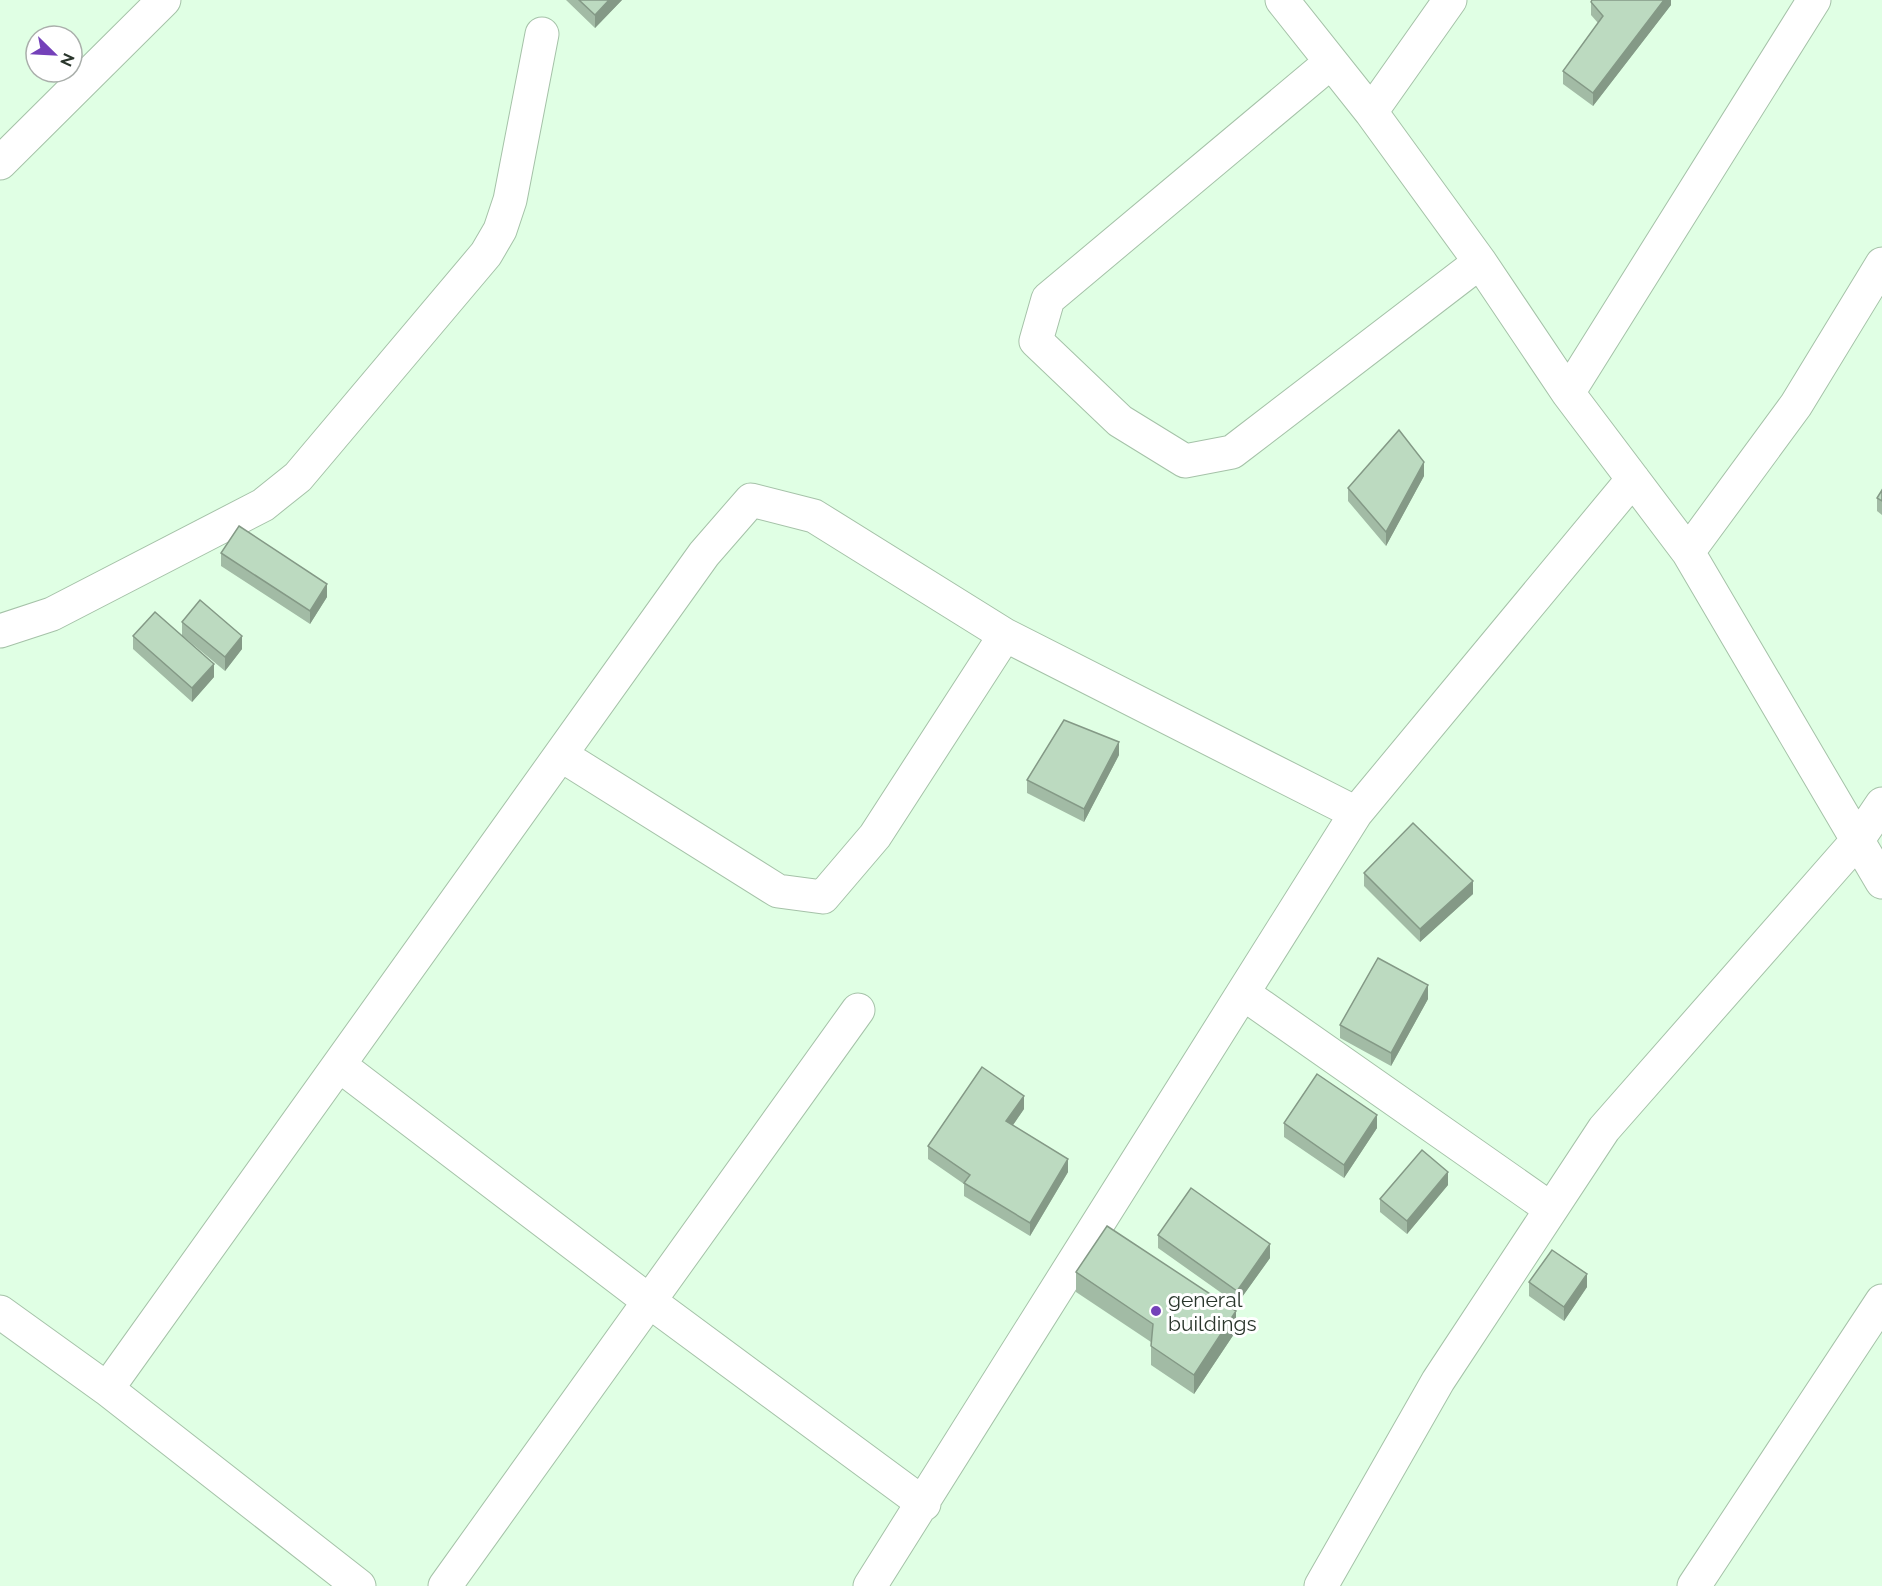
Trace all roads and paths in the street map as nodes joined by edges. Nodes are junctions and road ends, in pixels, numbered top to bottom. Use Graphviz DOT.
graph roads {
  1 [pos="164,0"];
  2 [pos="1282,0"];
  3 [pos="1450,0"];
  4 [pos="1814,0"];
  5 [pos="542,34"];
  6 [pos="1331,62"];
  7 [pos="1371,112"];
  8 [pos="0,164"];
  9 [pos="1480,262"];
  10 [pos="1882,264"];
  11 [pos="1568,393"];
  12 [pos="1633,479"];
  13 [pos="1688,552"];
  14 [pos="0,631"];
  15 [pos="1005,635"];
  16 [pos="561,754"];
  17 [pos="1882,804"];
  18 [pos="1356,813"];
  19 [pos="1857,842"];
  20 [pos="1882,882"];
  21 [pos="1244,994"];
  22 [pos="858,1010"];
  23 [pos="339,1065"];
  24 [pos="1551,1209"];
  25 [pos="649,1301"];
  26 [pos="1882,1301"];
  27 [pos="0,1312"];
  28 [pos="107,1389"];
  29 [pos="924,1504"];
  30 [pos="359,1586"];
  31 [pos="445,1586"];
  32 [pos="870,1586"];
  33 [pos="1320,1586"];
  34 [pos="1694,1586"];
  1 -- 8 [label="street"];
  2 -- 6 [label="street"];
  3 -- 7 [label="street"];
  4 -- 11 [label="street"];
  5 -- 14 [label="street"];
  6 -- 7 [label="street"];
  6 -- 9 [label="street"];
  7 -- 9 [label="street"];
  9 -- 11 [label="street"];
  10 -- 13 [label="street"];
  11 -- 12 [label="street"];
  12 -- 13 [label="street"];
  12 -- 18 [label="street"];
  13 -- 19 [label="street"];
  15 -- 16 [label="street"];
  15 -- 16 [label="street"];
  15 -- 18 [label="street"];
  16 -- 23 [label="street"];
  17 -- 19 [label="street"];
  18 -- 21 [label="street"];
  19 -- 20 [label="street"];
  19 -- 24 [label="street"];
  21 -- 24 [label="street"];
  21 -- 29 [label="street"];
  22 -- 25 [label="street"];
  23 -- 25 [label="street"];
  23 -- 28 [label="street"];
  24 -- 33 [label="street"];
  25 -- 29 [label="street"];
  25 -- 31 [label="street"];
  26 -- 34 [label="street"];
  27 -- 28 [label="street"];
  28 -- 30 [label="street"];
  29 -- 32 [label="street"];
}
